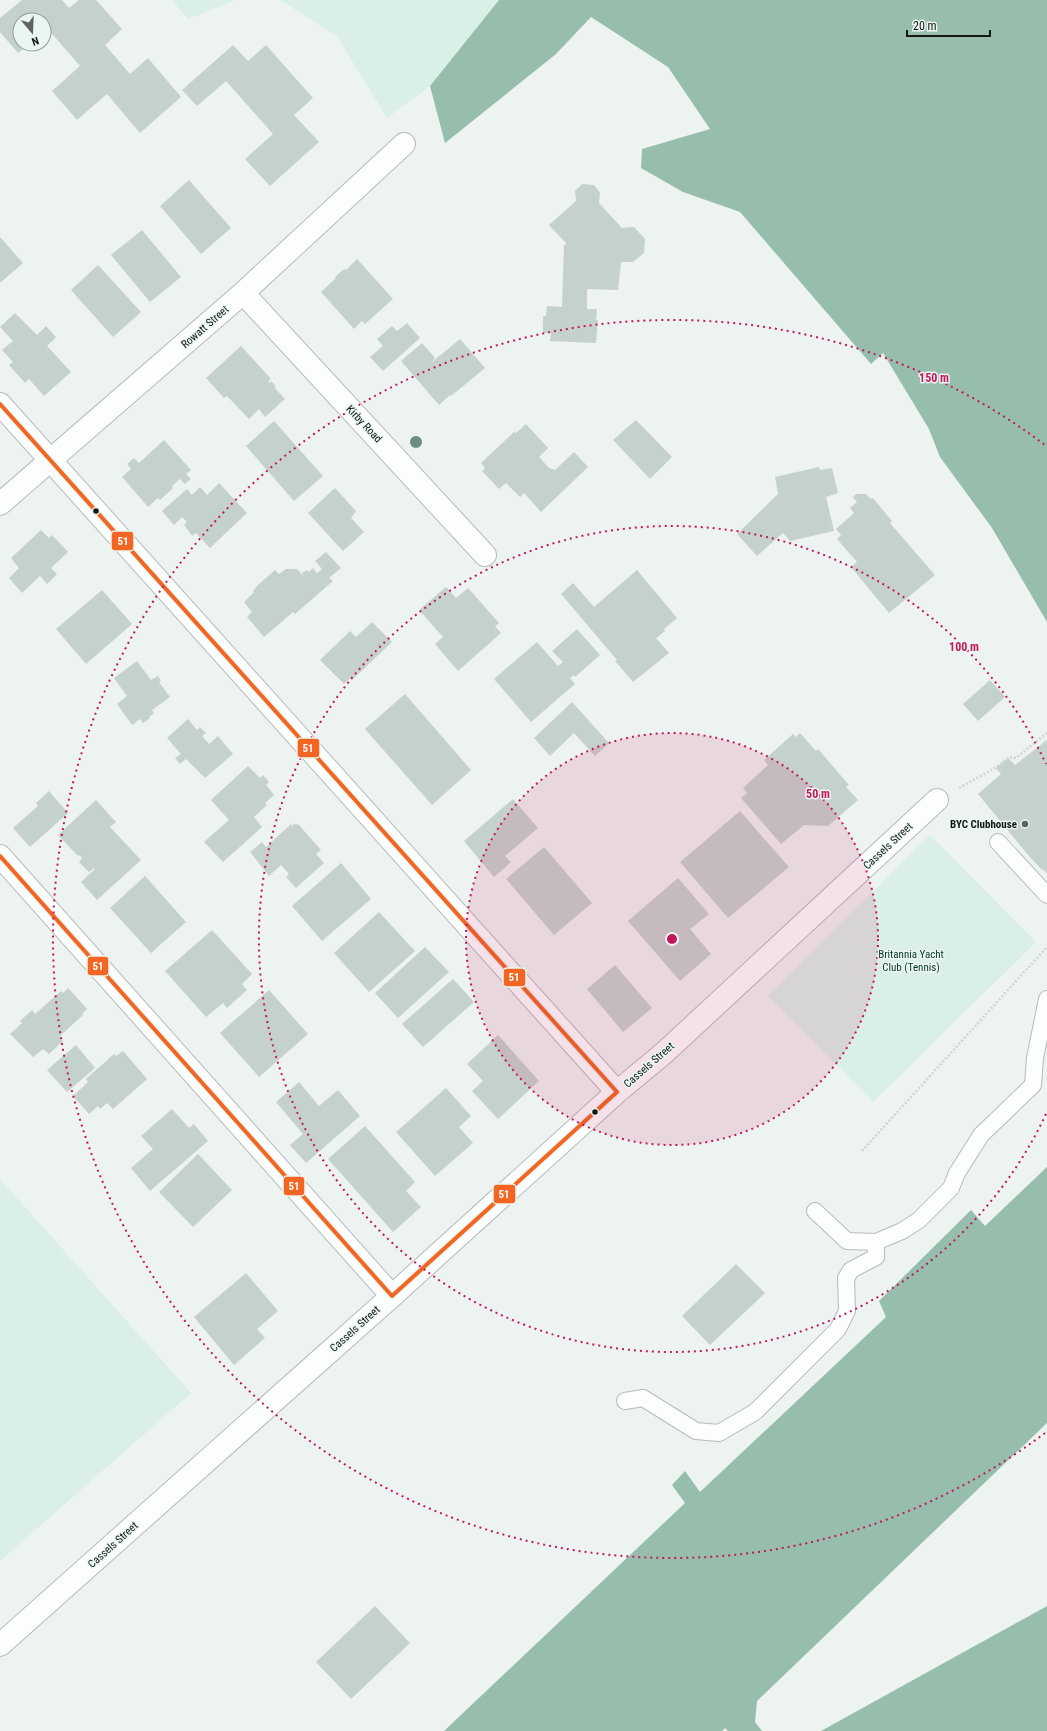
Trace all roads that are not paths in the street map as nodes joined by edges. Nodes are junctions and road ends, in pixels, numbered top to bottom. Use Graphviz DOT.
graph roads {
  1 [pos="404,144"];
  2 [pos="244,293"];
  3 [pos="0,404"];
  4 [pos="50,461"];
  5 [pos="0,504"];
  6 [pos="484,555"];
  7 [pos="937,800"];
  8 [pos="998,842"];
  9 [pos="0,856"];
  10 [pos="1047,895"];
  11 [pos="1047,999"];
  12 [pos="1047,1066"];
  13 [pos="1032,1085"];
  14 [pos="617,1092"];
  15 [pos="815,1211"];
  16 [pos="876,1242"];
  17 [pos="392,1296"];
  18 [pos="625,1401"];
  19 [pos="0,1645"];
  1 -- 2 [label="street, Rowatt Street"];
  2 -- 4 [label="street, Rowatt Street"];
  2 -- 6 [label="street, Kirby Road"];
  3 -- 4 [label="street"];
  4 -- 5 [label="street, Rowatt Street"];
  4 -- 14 [label="street"];
  7 -- 14 [label="street, Cassels Street"];
  8 -- 10 [label="lane"];
  9 -- 17 [label="street"];
  11 -- 13 [label="lane"];
  12 -- 13 [label="lane"];
  13 -- 16 [label="lane"];
  14 -- 17 [label="street, Cassels Street"];
  15 -- 16 [label="lane"];
  16 -- 18 [label="lane"];
  17 -- 19 [label="street, Cassels Street"];
}
